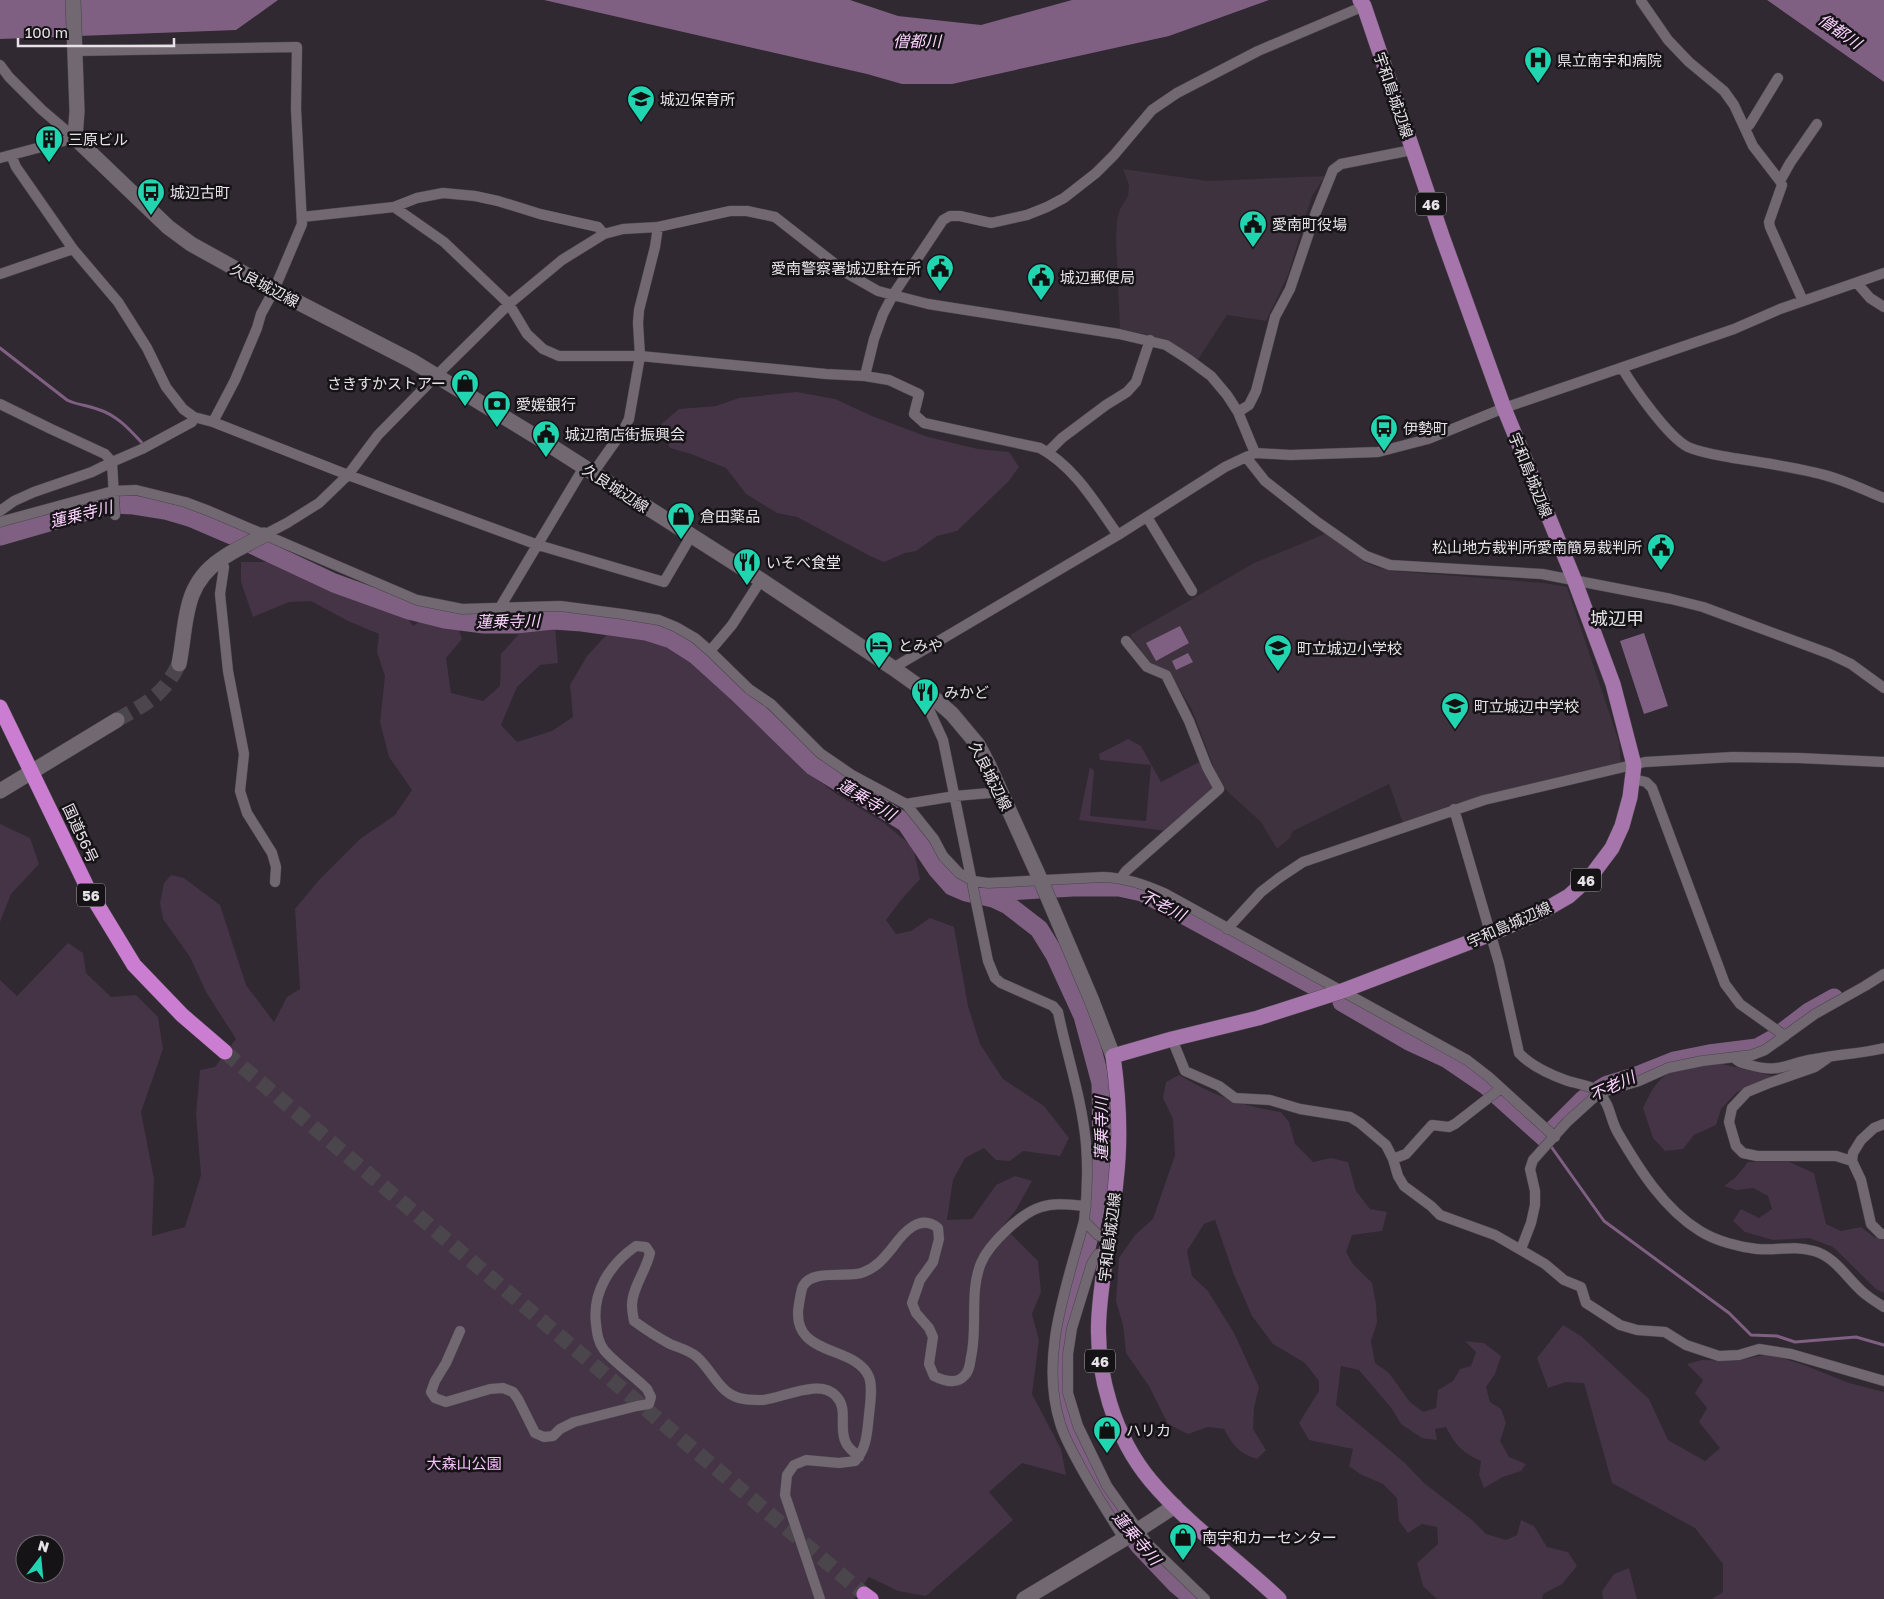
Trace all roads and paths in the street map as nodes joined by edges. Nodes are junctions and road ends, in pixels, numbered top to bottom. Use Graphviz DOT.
graph roads {
  1 [pos="73,0"];
  2 [pos="1641,1"];
  3 [pos="1362,3"];
  4 [pos="74,48"];
  5 [pos="0,65"];
  6 [pos="1778,78"];
  7 [pos="1817,124"];
  8 [pos="1745,129"];
  9 [pos="75,138"];
  10 [pos="1412,150"];
  11 [pos="11,155"];
  12 [pos="0,158"];
  13 [pos="1780,181"];
  14 [pos="394,207"];
  15 [pos="302,217"];
  16 [pos="658,227"];
  17 [pos="604,234"];
  18 [pos="73,249"];
  19 [pos="0,274"];
  20 [pos="1884,274"];
  21 [pos="1857,283"];
  22 [pos="274,290"];
  23 [pos="893,296"];
  24 [pos="1803,301"];
  25 [pos="509,304"];
  26 [pos="1884,307"];
  27 [pos="1150,340"];
  28 [pos="640,356"];
  29 [pos="1622,368"];
  30 [pos="436,376"];
  31 [pos="865,376"];
  32 [pos="0,404"];
  33 [pos="1504,408"];
  34 [pos="1238,412"];
  35 [pos="194,417"];
  36 [pos="213,422"];
  37 [pos="1048,452"];
  38 [pos="1250,455"];
  39 [pos="112,462"];
  40 [pos="589,470"];
  41 [pos="348,475"];
  42 [pos="113,491"];
  43 [pos="1884,498"];
  44 [pos="0,511"];
  45 [pos="115,515"];
  46 [pos="1147,517"];
  47 [pos="0,522"];
  48 [pos="264,535"];
  49 [pos="1118,535"];
  50 [pos="691,536"];
  51 [pos="538,545"];
  52 [pos="220,560"];
  53 [pos="1574,579"];
  54 [pos="761,580"];
  55 [pos="1192,591"];
  56 [pos="499,609"];
  57 [pos="1126,641"];
  58 [pos="710,651"];
  59 [pos="179,664"];
  60 [pos="894,668"];
  61 [pos="1884,688"];
  62 [pos="928,693"];
  63 [pos="0,707"];
  64 [pos="118,720"];
  65 [pos="1884,762"];
  66 [pos="32,770"];
  67 [pos="1633,772"];
  68 [pos="0,791"];
  69 [pos="1001,792"];
  70 [pos="955,796"];
  71 [pos="906,804"];
  72 [pos="1454,810"];
  73 [pos="1121,878"];
  74 [pos="973,881"];
  75 [pos="1041,881"];
  76 [pos="275,882"];
  77 [pos="1227,928"];
  78 [pos="1491,934"];
  79 [pos="1884,974"];
  80 [pos="1342,991"];
  81 [pos="1785,1036"];
  82 [pos="1172,1039"];
  83 [pos="1884,1048"];
  84 [pos="225,1052"];
  85 [pos="1113,1056"];
  86 [pos="1734,1057"];
  87 [pos="1828,1058"];
  88 [pos="1500,1088"];
  89 [pos="1599,1093"];
  90 [pos="1884,1124"];
  91 [pos="1555,1136"];
  92 [pos="1393,1160"];
  93 [pos="1852,1161"];
  94 [pos="1086,1206"];
  95 [pos="1084,1221"];
  96 [pos="1884,1234"];
  97 [pos="1108,1247"];
  98 [pos="1521,1249"];
  99 [pos="1884,1307"];
  100 [pos="460,1331"];
  101 [pos="1884,1381"];
  102 [pos="859,1457"];
  103 [pos="1175,1506"];
  104 [pos="1138,1530"];
  105 [pos="1124,1539"];
  106 [pos="820,1599"];
  107 [pos="1024,1599"];
  108 [pos="1205,1599"];
  109 [pos="1278,1599"];
  1 -- 4 [label="main road"];
  2 -- 8 [label="street"];
  3 -- 10 [label="main road, 宇和島城辺線 / 46"];
  3 -- 23 [label="street"];
  4 -- 9 [label="main road"];
  4 -- 15 [label="street"];
  5 -- 9 [label="street"];
  6 -- 8 [label="street"];
  7 -- 13 [label="street"];
  8 -- 13 [label="street"];
  9 -- 11 [label="street"];
  9 -- 22 [label="main road, 久良城辺線"];
  10 -- 33 [label="main road, 宇和島城辺線 / 46"];
  10 -- 34 [label="street"];
  11 -- 12 [label="street"];
  11 -- 18 [label="street"];
  13 -- 24 [label="street"];
  14 -- 15 [label="street"];
  14 -- 17 [label="street"];
  14 -- 25 [label="street"];
  15 -- 22 [label="street"];
  16 -- 17 [label="street"];
  16 -- 23 [label="street"];
  16 -- 28 [label="street"];
  17 -- 25 [label="street"];
  18 -- 19 [label="street"];
  18 -- 35 [label="street"];
  20 -- 21 [label="street"];
  21 -- 24 [label="street"];
  21 -- 26 [label="street"];
  22 -- 30 [label="main road, 久良城辺線"];
  22 -- 36 [label="street"];
  23 -- 27 [label="street"];
  23 -- 31 [label="street"];
  24 -- 29 [label="street"];
  25 -- 28 [label="street"];
  25 -- 30 [label="street"];
  27 -- 34 [label="street"];
  27 -- 37 [label="street"];
  28 -- 31 [label="street"];
  28 -- 40 [label="street"];
  29 -- 33 [label="street"];
  29 -- 43 [label="street"];
  30 -- 40 [label="main road, 久良城辺線"];
  30 -- 41 [label="street"];
  31 -- 37 [label="street"];
  32 -- 39 [label="street"];
  33 -- 38 [label="street"];
  33 -- 53 [label="main road, 宇和島城辺線 / 46"];
  34 -- 38 [label="street"];
  35 -- 36 [label="street"];
  35 -- 39 [label="street"];
  36 -- 41 [label="street"];
  37 -- 49 [label="street"];
  38 -- 46 [label="street"];
  38 -- 53 [label="street"];
  39 -- 42 [label="street"];
  39 -- 44 [label="street"];
  40 -- 50 [label="main road, 久良城辺線"];
  40 -- 51 [label="street"];
  41 -- 48 [label="street"];
  41 -- 51 [label="street"];
  42 -- 45 [label="street"];
  42 -- 47 [label="street"];
  42 -- 48 [label="street"];
  46 -- 49 [label="street"];
  46 -- 55 [label="street"];
  48 -- 52 [label="main road"];
  48 -- 56 [label="street"];
  49 -- 60 [label="street"];
  50 -- 51 [label="street"];
  50 -- 54 [label="main road, 久良城辺線"];
  51 -- 56 [label="street"];
  52 -- 59 [label="main road"];
  52 -- 76 [label="street"];
  53 -- 61 [label="street"];
  53 -- 67 [label="main road, 宇和島城辺線 / 46"];
  54 -- 58 [label="street"];
  54 -- 60 [label="main road, 久良城辺線"];
  56 -- 58 [label="street"];
  57 -- 73 [label="street"];
  58 -- 71 [label="street"];
  60 -- 62 [label="main road, 久良城辺線"];
  62 -- 69 [label="main road, 久良城辺線"];
  62 -- 70 [label="street"];
  63 -- 66 [label="highway, 国道56号 / 56"];
  64 -- 66 [label="main road"];
  65 -- 67 [label="street"];
  66 -- 68 [label="main road"];
  66 -- 84 [label="highway, 国道56号 / 56"];
  67 -- 72 [label="street"];
  67 -- 78 [label="main road, 宇和島城辺線 / 46"];
  67 -- 81 [label="street"];
  69 -- 70 [label="street"];
  69 -- 75 [label="main road, 久良城辺線"];
  70 -- 71 [label="street"];
  70 -- 74 [label="street"];
  71 -- 74 [label="street"];
  72 -- 77 [label="street"];
  72 -- 78 [label="street"];
  73 -- 75 [label="street"];
  73 -- 77 [label="street"];
  74 -- 75 [label="street"];
  74 -- 94 [label="street"];
  75 -- 85 [label="main road, 久良城辺線"];
  77 -- 80 [label="street"];
  78 -- 80 [label="main road, 宇和島城辺線 / 46"];
  78 -- 89 [label="street"];
  79 -- 81 [label="street"];
  80 -- 82 [label="main road, 宇和島城辺線 / 46"];
  80 -- 88 [label="street"];
  81 -- 86 [label="street"];
  82 -- 85 [label="main road, 宇和島城辺線 / 46"];
  82 -- 92 [label="street"];
  83 -- 87 [label="street"];
  85 -- 97 [label="main road, 宇和島城辺線 / 46"];
  86 -- 87 [label="street"];
  86 -- 89 [label="street"];
  87 -- 93 [label="street"];
  88 -- 91 [label="street"];
  88 -- 92 [label="street"];
  89 -- 91 [label="street"];
  89 -- 99 [label="street"];
  90 -- 93 [label="street"];
  91 -- 98 [label="street"];
  92 -- 98 [label="street"];
  93 -- 96 [label="street"];
  94 -- 95 [label="street"];
  94 -- 102 [label="street"];
  95 -- 97 [label="street"];
  95 -- 105 [label="street"];
  97 -- 103 [label="main road, 宇和島城辺線 / 46"];
  97 -- 104 [label="street"];
  98 -- 101 [label="street"];
  100 -- 102 [label="street"];
  102 -- 106 [label="street"];
  103 -- 104 [label="main road"];
  103 -- 109 [label="main road, 宇和島城辺線 / 46"];
  104 -- 105 [label="main road"];
  104 -- 108 [label="street"];
  105 -- 107 [label="main road"];
}
